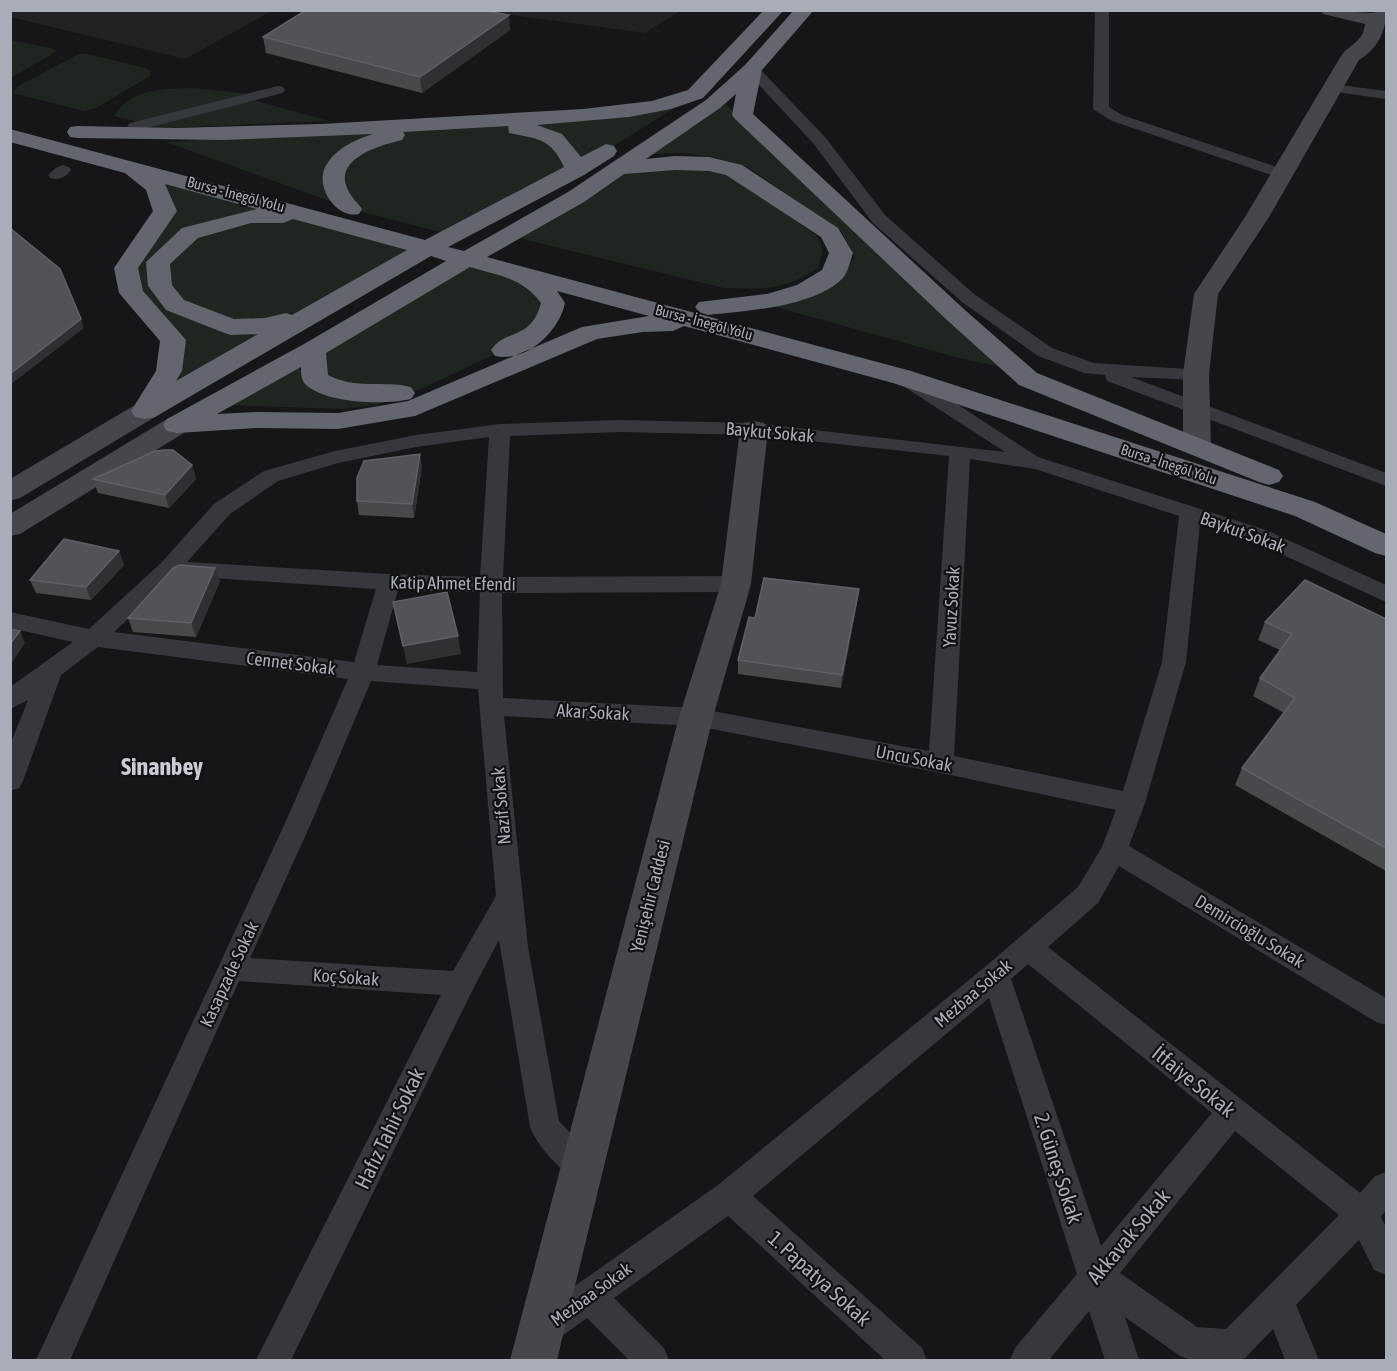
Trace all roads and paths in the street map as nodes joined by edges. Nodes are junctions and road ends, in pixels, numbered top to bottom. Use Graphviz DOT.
graph roads {
  1 [pos="775,10"];
  2 [pos="805,10"];
  3 [pos="1102,10"];
  4 [pos="1330,10"];
  5 [pos="1335,11"];
  6 [pos="1377,18"];
  7 [pos="752,69"];
  8 [pos="1333,88"];
  9 [pos="278,90"];
  10 [pos="696,94"];
  11 [pos="1386,95"];
  12 [pos="52,125"];
  13 [pos="135,126"];
  14 [pos="78,132"];
  15 [pos="10,135"];
  16 [pos="129,165"];
  17 [pos="616,168"];
  18 [pos="576,170"];
  19 [pos="1283,174"];
  20 [pos="351,209"];
  21 [pos="316,216"];
  22 [pos="520,273"];
  23 [pos="707,315"];
  24 [pos="303,318"];
  25 [pos="313,350"];
  26 [pos="1091,369"];
  27 [pos="1196,374"];
  28 [pos="902,377"];
  29 [pos="1195,407"];
  30 [pos="145,411"];
  31 [pos="177,425"];
  32 [pos="754,429"];
  33 [pos="501,430"];
  34 [pos="1197,447"];
  35 [pos="960,451"];
  36 [pos="1038,463"];
  37 [pos="1386,480"];
  38 [pos="10,492"];
  39 [pos="1318,495"];
  40 [pos="1190,513"];
  41 [pos="1386,524"];
  42 [pos="10,527"];
  43 [pos="1386,546"];
  44 [pos="169,568"];
  45 [pos="389,582"];
  46 [pos="736,584"];
  47 [pos="491,585"];
  48 [pos="1386,594"];
  49 [pos="10,620"];
  50 [pos="94,638"];
  51 [pos="50,671"];
  52 [pos="363,672"];
  53 [pos="490,694"];
  54 [pos="10,700"];
  55 [pos="696,717"];
  56 [pos="941,763"];
  57 [pos="10,781"];
  58 [pos="1132,803"];
  59 [pos="1114,850"];
  60 [pos="509,897"];
  61 [pos="1027,947"];
  62 [pos="232,969"];
  63 [pos="996,975"];
  64 [pos="461,984"];
  65 [pos="1386,1013"];
  66 [pos="1232,1112"];
  67 [pos="581,1166"];
  68 [pos="1386,1186"];
  69 [pos="729,1196"];
  70 [pos="1362,1214"];
  71 [pos="1386,1259"];
  72 [pos="1095,1276"];
  73 [pos="589,1296"];
  74 [pos="1278,1301"];
  75 [pos="536,1346"];
  76 [pos="53,1360"];
  77 [pos="273,1360"];
  78 [pos="652,1360"];
  79 [pos="910,1360"];
  80 [pos="1027,1360"];
  81 [pos="1122,1360"];
  82 [pos="1302,1360"];
  1 -- 10 [label="highway"];
  2 -- 7 [label="highway"];
  3 -- 19 [label="street"];
  4 -- 5 [label="street"];
  5 -- 6 [label="street"];
  6 -- 8 [label="street"];
  7 -- 17 [label="highway"];
  7 -- 26 [label="street"];
  7 -- 34 [label="highway"];
  8 -- 11 [label="street"];
  8 -- 19 [label="street"];
  9 -- 13 [label="street"];
  10 -- 14 [label="highway"];
  10 -- 18 [label="highway"];
  12 -- 14 [label="highway, Bursa - İnegöl Yolu"];
  14 -- 20 [label="highway, Bursa - İnegöl Yolu"];
  15 -- 16 [label="highway, Bursa - İnegöl Yolu"];
  16 -- 21 [label="highway, Bursa - İnegöl Yolu"];
  16 -- 30 [label="highway"];
  17 -- 23 [label="highway"];
  17 -- 25 [label="highway"];
  18 -- 20 [label="highway"];
  18 -- 24 [label="highway"];
  19 -- 27 [label="street"];
  20 -- 23 [label="highway, Bursa - İnegöl Yolu"];
  21 -- 22 [label="highway, Bursa - İnegöl Yolu"];
  21 -- 24 [label="highway"];
  22 -- 23 [label="highway, Bursa - İnegöl Yolu"];
  22 -- 25 [label="highway"];
  23 -- 28 [label="highway, Bursa - İnegöl Yolu"];
  23 -- 31 [label="highway"];
  23 -- 39 [label="highway, Bursa - İnegöl Yolu"];
  24 -- 30 [label="highway"];
  25 -- 31 [label="highway"];
  26 -- 27 [label="street"];
  26 -- 29 [label="street"];
  27 -- 29 [label="street"];
  28 -- 36 [label="street"];
  28 -- 43 [label="highway, Bursa - İnegöl Yolu"];
  29 -- 34 [label="street"];
  29 -- 37 [label="street"];
  30 -- 38 [label="street"];
  31 -- 42 [label="street"];
  32 -- 33 [label="street, Baykut Sokak"];
  32 -- 35 [label="street, Baykut Sokak"];
  32 -- 46 [label="street, Yenişehir Caddesi"];
  33 -- 44 [label="street, Baykut Sokak"];
  33 -- 47 [label="street, Nazif Sokak"];
  34 -- 39 [label="highway"];
  35 -- 36 [label="street, Baykut Sokak"];
  35 -- 56 [label="street, Yavuz Sokak"];
  36 -- 40 [label="street, Baykut Sokak"];
  39 -- 41 [label="highway, Bursa - İnegöl Yolu"];
  40 -- 48 [label="street, Baykut Sokak"];
  40 -- 58 [label="street, Mezbaa Sokak"];
  44 -- 45 [label="street, Katip Ahmet Efendi"];
  44 -- 50 [label="street, Baykut Sokak"];
  45 -- 47 [label="street, Katip Ahmet Efendi"];
  45 -- 52 [label="street, Kasapzade Sokak"];
  46 -- 47 [label="street, Katip Ahmet Efendi"];
  46 -- 55 [label="street, Yenişehir Caddesi"];
  47 -- 53 [label="street, Nazif Sokak"];
  49 -- 50 [label="street, Cennet Sokak"];
  50 -- 51 [label="street, Baykut Sokak"];
  50 -- 52 [label="street, Cennet Sokak"];
  51 -- 54 [label="street, Baykut Sokak"];
  51 -- 57 [label="street"];
  52 -- 53 [label="street, Cennet Sokak"];
  52 -- 62 [label="street, Kasapzade Sokak"];
  53 -- 55 [label="street, Akar Sokak"];
  53 -- 60 [label="street, Nazif Sokak"];
  55 -- 56 [label="street, Uncu Sokak"];
  55 -- 67 [label="street, Yenişehir Caddesi"];
  56 -- 58 [label="street, Uncu Sokak"];
  58 -- 59 [label="street, Mezbaa Sokak"];
  59 -- 61 [label="street, Mezbaa Sokak"];
  59 -- 65 [label="street, Demircioğlu Sokak"];
  60 -- 64 [label="street, Hafız Tahir Sokak"];
  60 -- 67 [label="street, Nazif Sokak"];
  61 -- 63 [label="street, Mezbaa Sokak"];
  61 -- 66 [label="street, İtfaiye Sokak"];
  62 -- 64 [label="street, Koç Sokak"];
  62 -- 76 [label="street, Kasapzade Sokak"];
  63 -- 69 [label="street, Mezbaa Sokak"];
  63 -- 72 [label="street, 2. Güneş Sokak"];
  64 -- 77 [label="street, Hafız Tahir Sokak"];
  66 -- 70 [label="street, İtfaiye Sokak"];
  66 -- 72 [label="street, Akkavak Sokak"];
  67 -- 75 [label="street, Yenişehir Caddesi"];
  68 -- 70 [label="street"];
  69 -- 73 [label="street, Mezbaa Sokak"];
  69 -- 79 [label="street, 1. Papatya Sokak"];
  70 -- 71 [label="street"];
  70 -- 74 [label="street"];
  72 -- 74 [label="street"];
  72 -- 80 [label="street, Akkavak Sokak"];
  72 -- 81 [label="street, 2. Güneş Sokak"];
  73 -- 75 [label="street, Mezbaa Sokak"];
  73 -- 78 [label="street"];
  74 -- 82 [label="street"];
}
